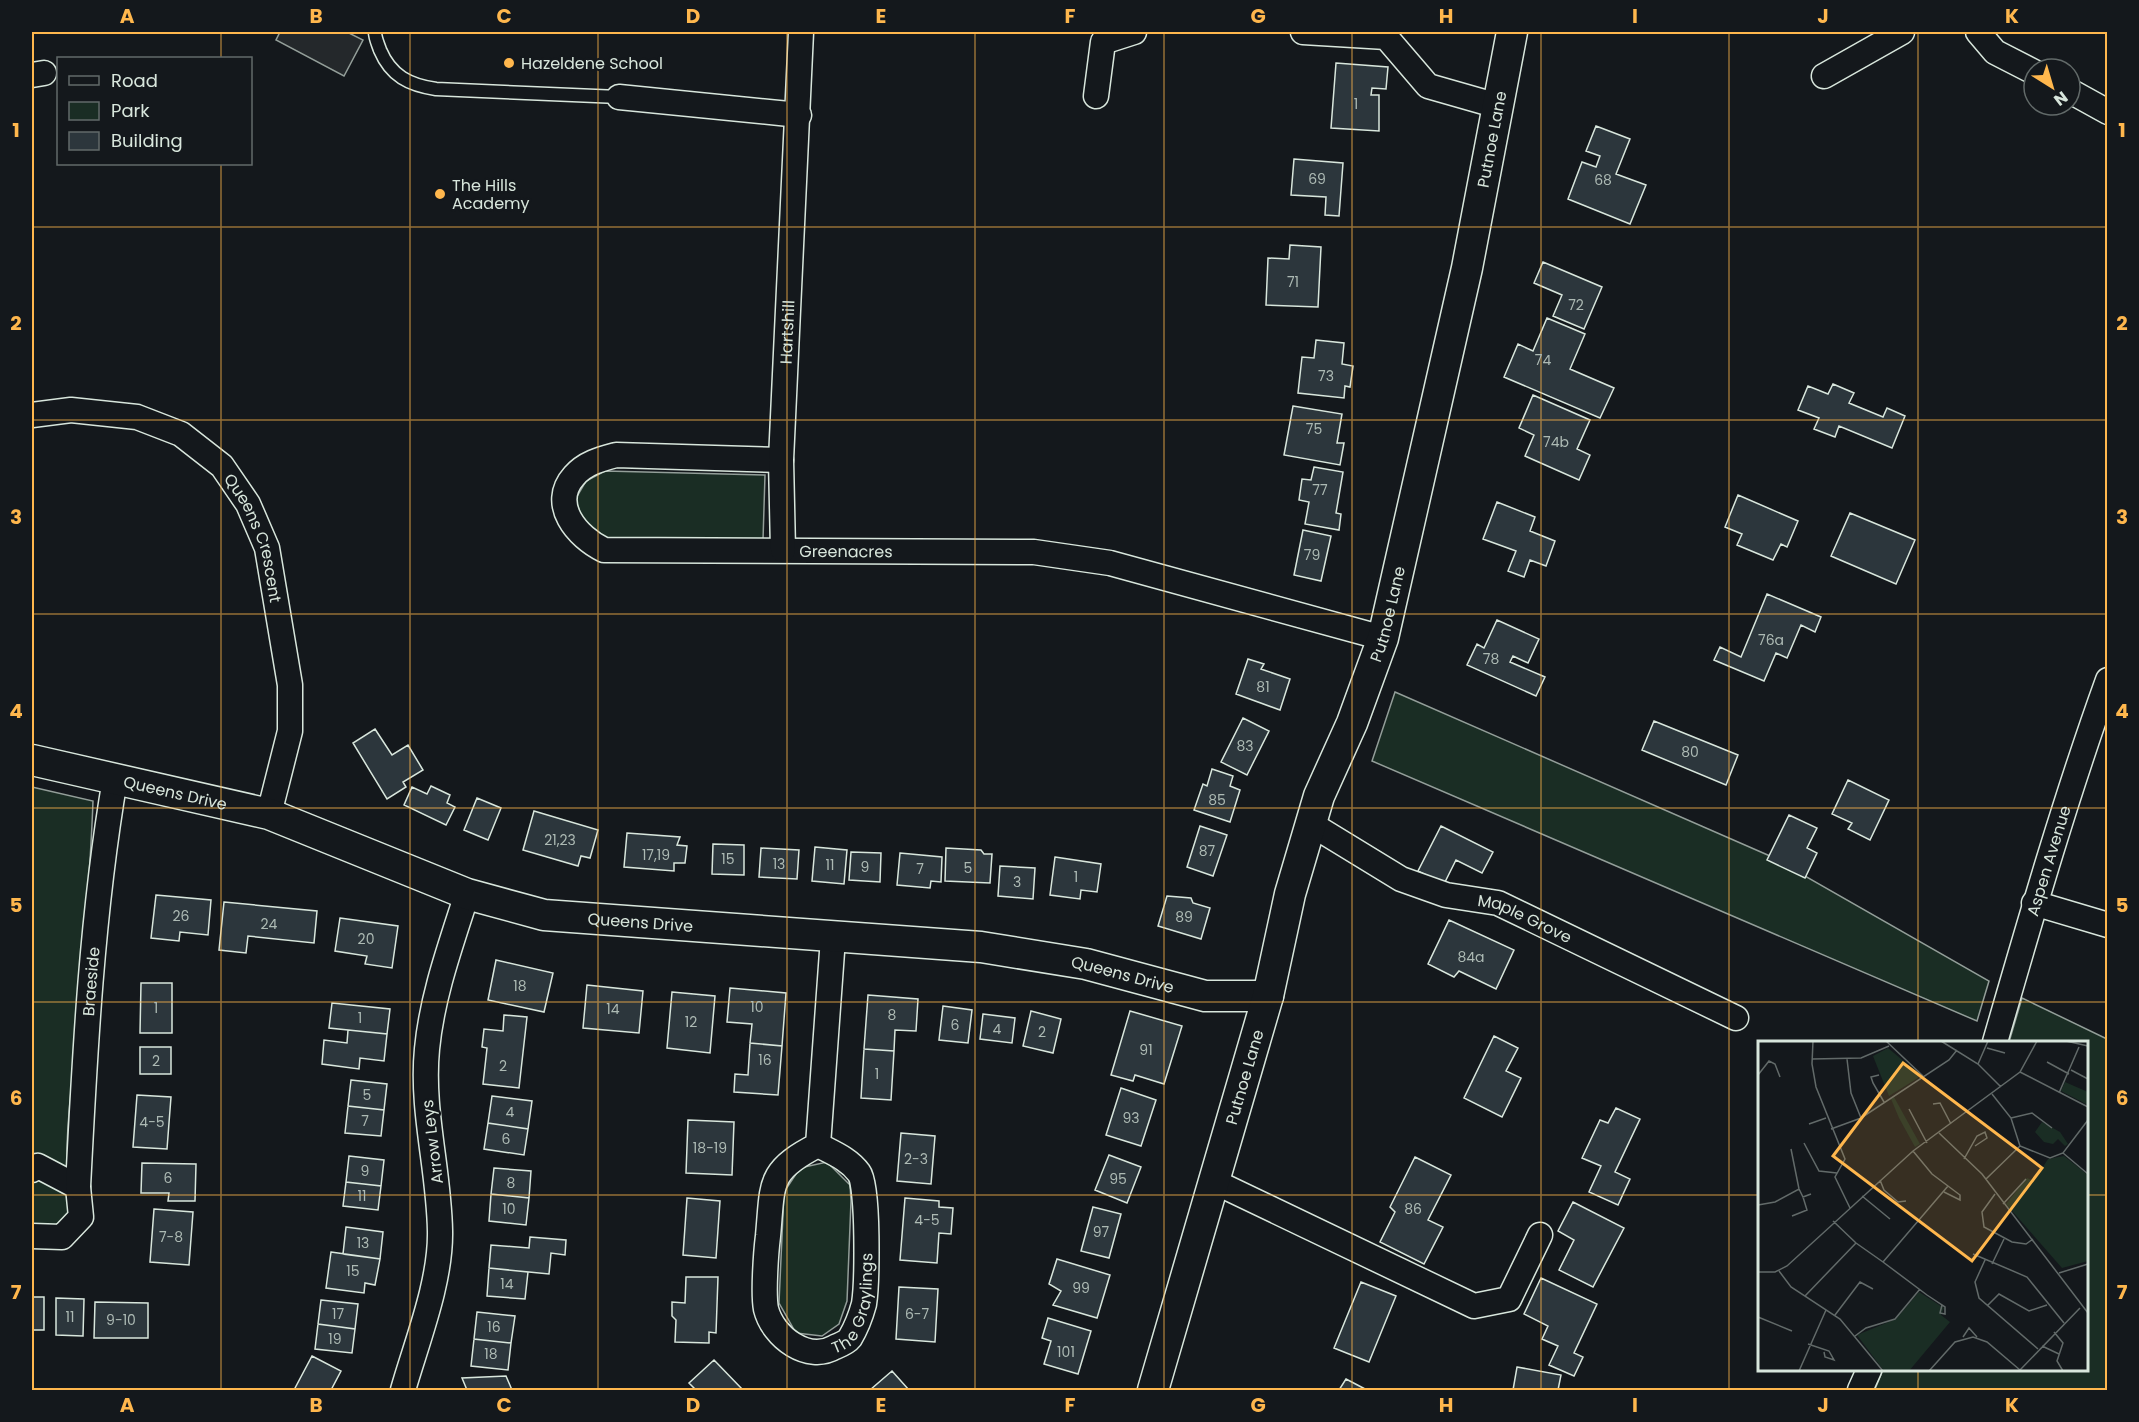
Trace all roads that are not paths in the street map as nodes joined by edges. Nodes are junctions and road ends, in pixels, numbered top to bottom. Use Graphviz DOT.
graph roads {
  1 [pos="801,32"];
  2 [pos="1134,32"];
  3 [pos="1303,32"];
  4 [pos="1512,32"];
  5 [pos="1902,32"];
  6 [pos="1978,32"];
  7 [pos="373,33"];
  8 [pos="2022,66"];
  9 [pos="1824,76"];
  10 [pos="1096,96"];
  11 [pos="619,97"];
  12 [pos="2082,98"];
  13 [pos="1498,106"];
  14 [pos="2108,112"];
  15 [pos="799,115"];
  16 [pos="32,415"];
  17 [pos="781,460"];
  18 [pos="783,550"];
  19 [pos="1383,638"];
  20 [pos="2108,680"];
  21 [pos="32,760"];
  22 [pos="115,779"];
  23 [pos="269,814"];
  24 [pos="1311,824"];
  25 [pos="466,894"];
  26 [pos="2034,903"];
  27 [pos="2108,925"];
  28 [pos="833,938"];
  29 [pos="1268,996"];
  30 [pos="1736,1018"];
  31 [pos="1995,1041"];
  32 [pos="818,1145"];
  33 [pos="32,1170"];
  34 [pos="1215,1182"];
  35 [pos="78,1187"];
  36 [pos="1540,1235"];
  37 [pos="32,1236"];
  38 [pos="1869,1371"];
  39 [pos="403,1390"];
  40 [pos="1153,1390"];
  41 [pos="1860,1390"];
  1 -- 15 [label="street, Hartshill"];
  2 -- 10 [label="street"];
  3 -- 13 [label="street"];
  4 -- 13 [label="street, Putnoe Lane"];
  5 -- 9 [label="street"];
  6 -- 8 [label="street"];
  7 -- 11 [label="lane"];
  11 -- 15 [label="street"];
  12 -- 14 [label="street"];
  13 -- 19 [label="street, Putnoe Lane"];
  15 -- 17 [label="street, Hartshill"];
  16 -- 23 [label="street, Queens Crescent"];
  17 -- 18 [label="street, Hartshill"];
  17 -- 18 [label="street, Greenacres"];
  18 -- 19 [label="street, Greenacres"];
  19 -- 24 [label="street, Putnoe Lane"];
  20 -- 26 [label="street, Aspen Avenue"];
  21 -- 22 [label="street, Queens Drive"];
  22 -- 23 [label="street, Queens Drive"];
  22 -- 35 [label="street, Braeside"];
  23 -- 25 [label="street, Queens Drive"];
  24 -- 29 [label="street, Putnoe Lane"];
  24 -- 30 [label="street, Maple Grove"];
  25 -- 28 [label="street, Queens Drive"];
  25 -- 39 [label="street, Arrow Leys"];
  26 -- 27 [label="street"];
  26 -- 31 [label="street, Aspen Avenue"];
  28 -- 29 [label="street, Queens Drive"];
  28 -- 32 [label="street"];
  29 -- 34 [label="street, Putnoe Lane"];
  32 -- 32 [label="street, The Graylings"];
  33 -- 35 [label="street"];
  34 -- 36 [label="street"];
  34 -- 40 [label="street, Putnoe Lane"];
  35 -- 37 [label="street, Braeside"];
  38 -- 41 [label="street"];
}
